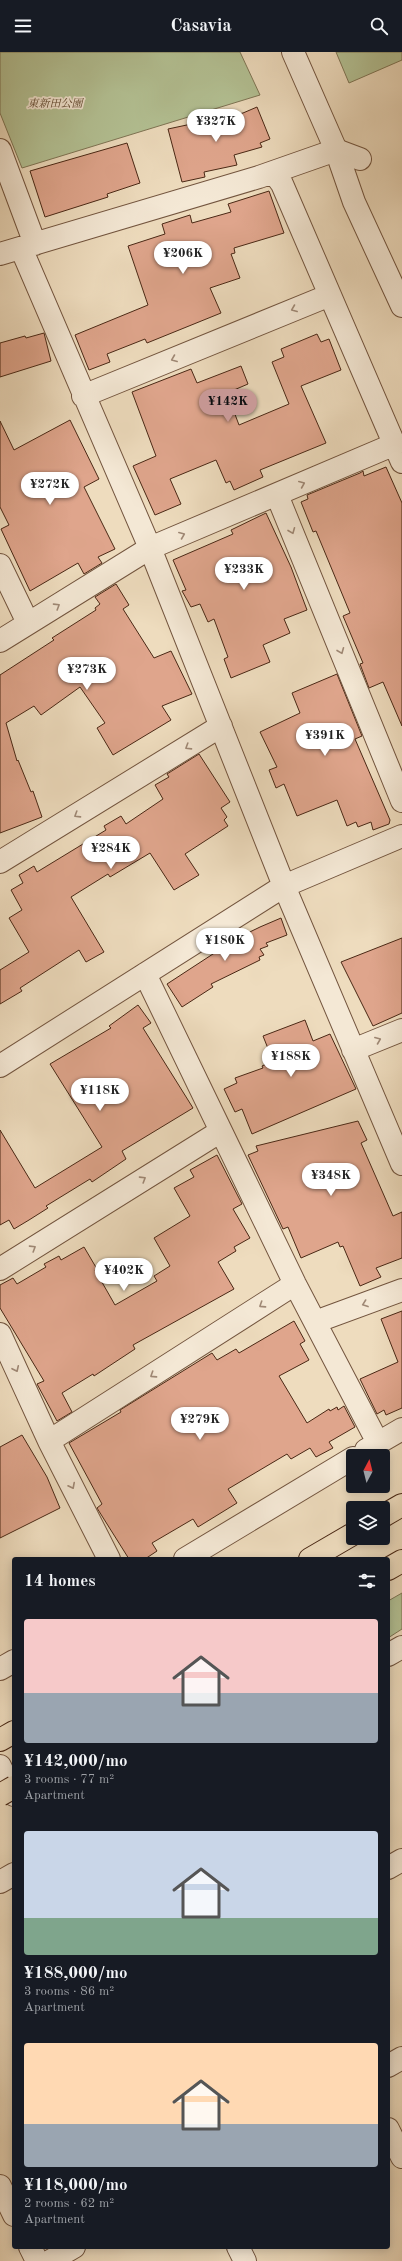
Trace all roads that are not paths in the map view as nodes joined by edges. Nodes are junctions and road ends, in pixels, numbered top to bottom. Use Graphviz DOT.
graph roads {
  1 [pos="293,52"];
  2 [pos="0,150"];
  3 [pos="336,150"];
  4 [pos="360,159"];
  5 [pos="274,172"];
  6 [pos="28,246"];
  7 [pos="0,254"];
  8 [pos="330,295"];
  9 [pos="402,306"];
  10 [pos="83,396"];
  11 [pos="398,453"];
  12 [pos="277,495"];
  13 [pos="150,548"];
  14 [pos="0,565"];
  15 [pos="28,623"];
  16 [pos="0,641"];
  17 [pos="221,726"];
  18 [pos="402,801"];
  19 [pos="402,836"];
  20 [pos="0,862"];
  21 [pos="284,886"];
  22 [pos="145,974"];
  23 [pos="402,1030"];
  24 [pos="353,1050"];
  25 [pos="0,1066"];
  26 [pos="221,1131"];
  27 [pos="402,1164"];
  28 [pos="0,1269"];
  29 [pos="295,1284"];
  30 [pos="402,1290"];
  31 [pos="315,1322"];
  32 [pos="0,1334"];
  33 [pos="402,1429"];
  34 [pos="50,1441"];
  35 [pos="378,1443"];
  36 [pos="368,1449"];
  37 [pos="346,1462"];
  38 [pos="402,1505"];
  39 [pos="390,1512"];
  40 [pos="346,1538"];
  41 [pos="108,1557"];
  42 [pos="188,1557"];
  43 [pos="313,1557"];
  44 [pos="402,1561"];
  45 [pos="390,1568"];
  46 [pos="402,1647"];
  47 [pos="390,1654"];
  48 [pos="12,1662"];
  49 [pos="0,1669"];
  50 [pos="12,1733"];
  51 [pos="0,1740"];
  52 [pos="0,1766"];
  53 [pos="12,1788"];
  54 [pos="12,1790"];
  55 [pos="0,1795"];
  56 [pos="402,1860"];
  57 [pos="390,1867"];
  58 [pos="12,1875"];
  59 [pos="0,1882"];
  60 [pos="402,2058"];
  61 [pos="390,2065"];
  62 [pos="390,2133"];
  63 [pos="402,2157"];
  64 [pos="0,2186"];
  65 [pos="12,2211"];
  66 [pos="31,2249"];
  67 [pos="71,2249"];
  68 [pos="239,2249"];
  69 [pos="37,2261"];
  70 [pos="50,2261"];
  71 [pos="244,2261"];
  1 -- 3 [label="street"];
  2 -- 6 [label="street"];
  3 -- 4 [label="street"];
  3 -- 5 [label="street"];
  3 -- 9 [label="street"];
  5 -- 6 [label="street"];
  5 -- 8 [label="street"];
  6 -- 7 [label="street"];
  6 -- 10 [label="street"];
  8 -- 10 [label="street, one-way"];
  8 -- 11 [label="street"];
  10 -- 13 [label="street"];
  12 -- 11 [label="street, one-way"];
  13 -- 12 [label="street, one-way"];
  12 -- 18 [label="street, one-way"];
  15 -- 13 [label="street, one-way"];
  13 -- 17 [label="street"];
  14 -- 15 [label="street"];
  15 -- 16 [label="street"];
  17 -- 20 [label="street, one-way"];
  17 -- 21 [label="street"];
  19 -- 21 [label="street"];
  21 -- 22 [label="street"];
  21 -- 24 [label="street"];
  22 -- 25 [label="street"];
  22 -- 26 [label="street"];
  24 -- 23 [label="street, one-way"];
  24 -- 27 [label="street"];
  28 -- 26 [label="street, one-way"];
  26 -- 29 [label="street"];
  29 -- 31 [label="street"];
  29 -- 34 [label="street, one-way"];
  30 -- 31 [label="street, one-way"];
  31 -- 35 [label="street"];
  32 -- 34 [label="street, one-way"];
  33 -- 35 [label="street"];
  34 -- 41 [label="street, one-way"];
  35 -- 36 [label="street"];
  37 -- 42 [label="street"];
  38 -- 39 [label="highway"];
  40 -- 43 [label="highway"];
  44 -- 45 [label="highway"];
  46 -- 47 [label="street"];
  48 -- 49 [label="street"];
  50 -- 51 [label="highway"];
  52 -- 54 [label="street"];
  53 -- 55 [label="highway, bridge"];
  56 -- 57 [label="street"];
  58 -- 59 [label="street"];
  60 -- 61 [label="street"];
  62 -- 63 [label="street"];
  64 -- 65 [label="street"];
  66 -- 69 [label="street"];
  67 -- 70 [label="street"];
  68 -- 71 [label="street"];
}
